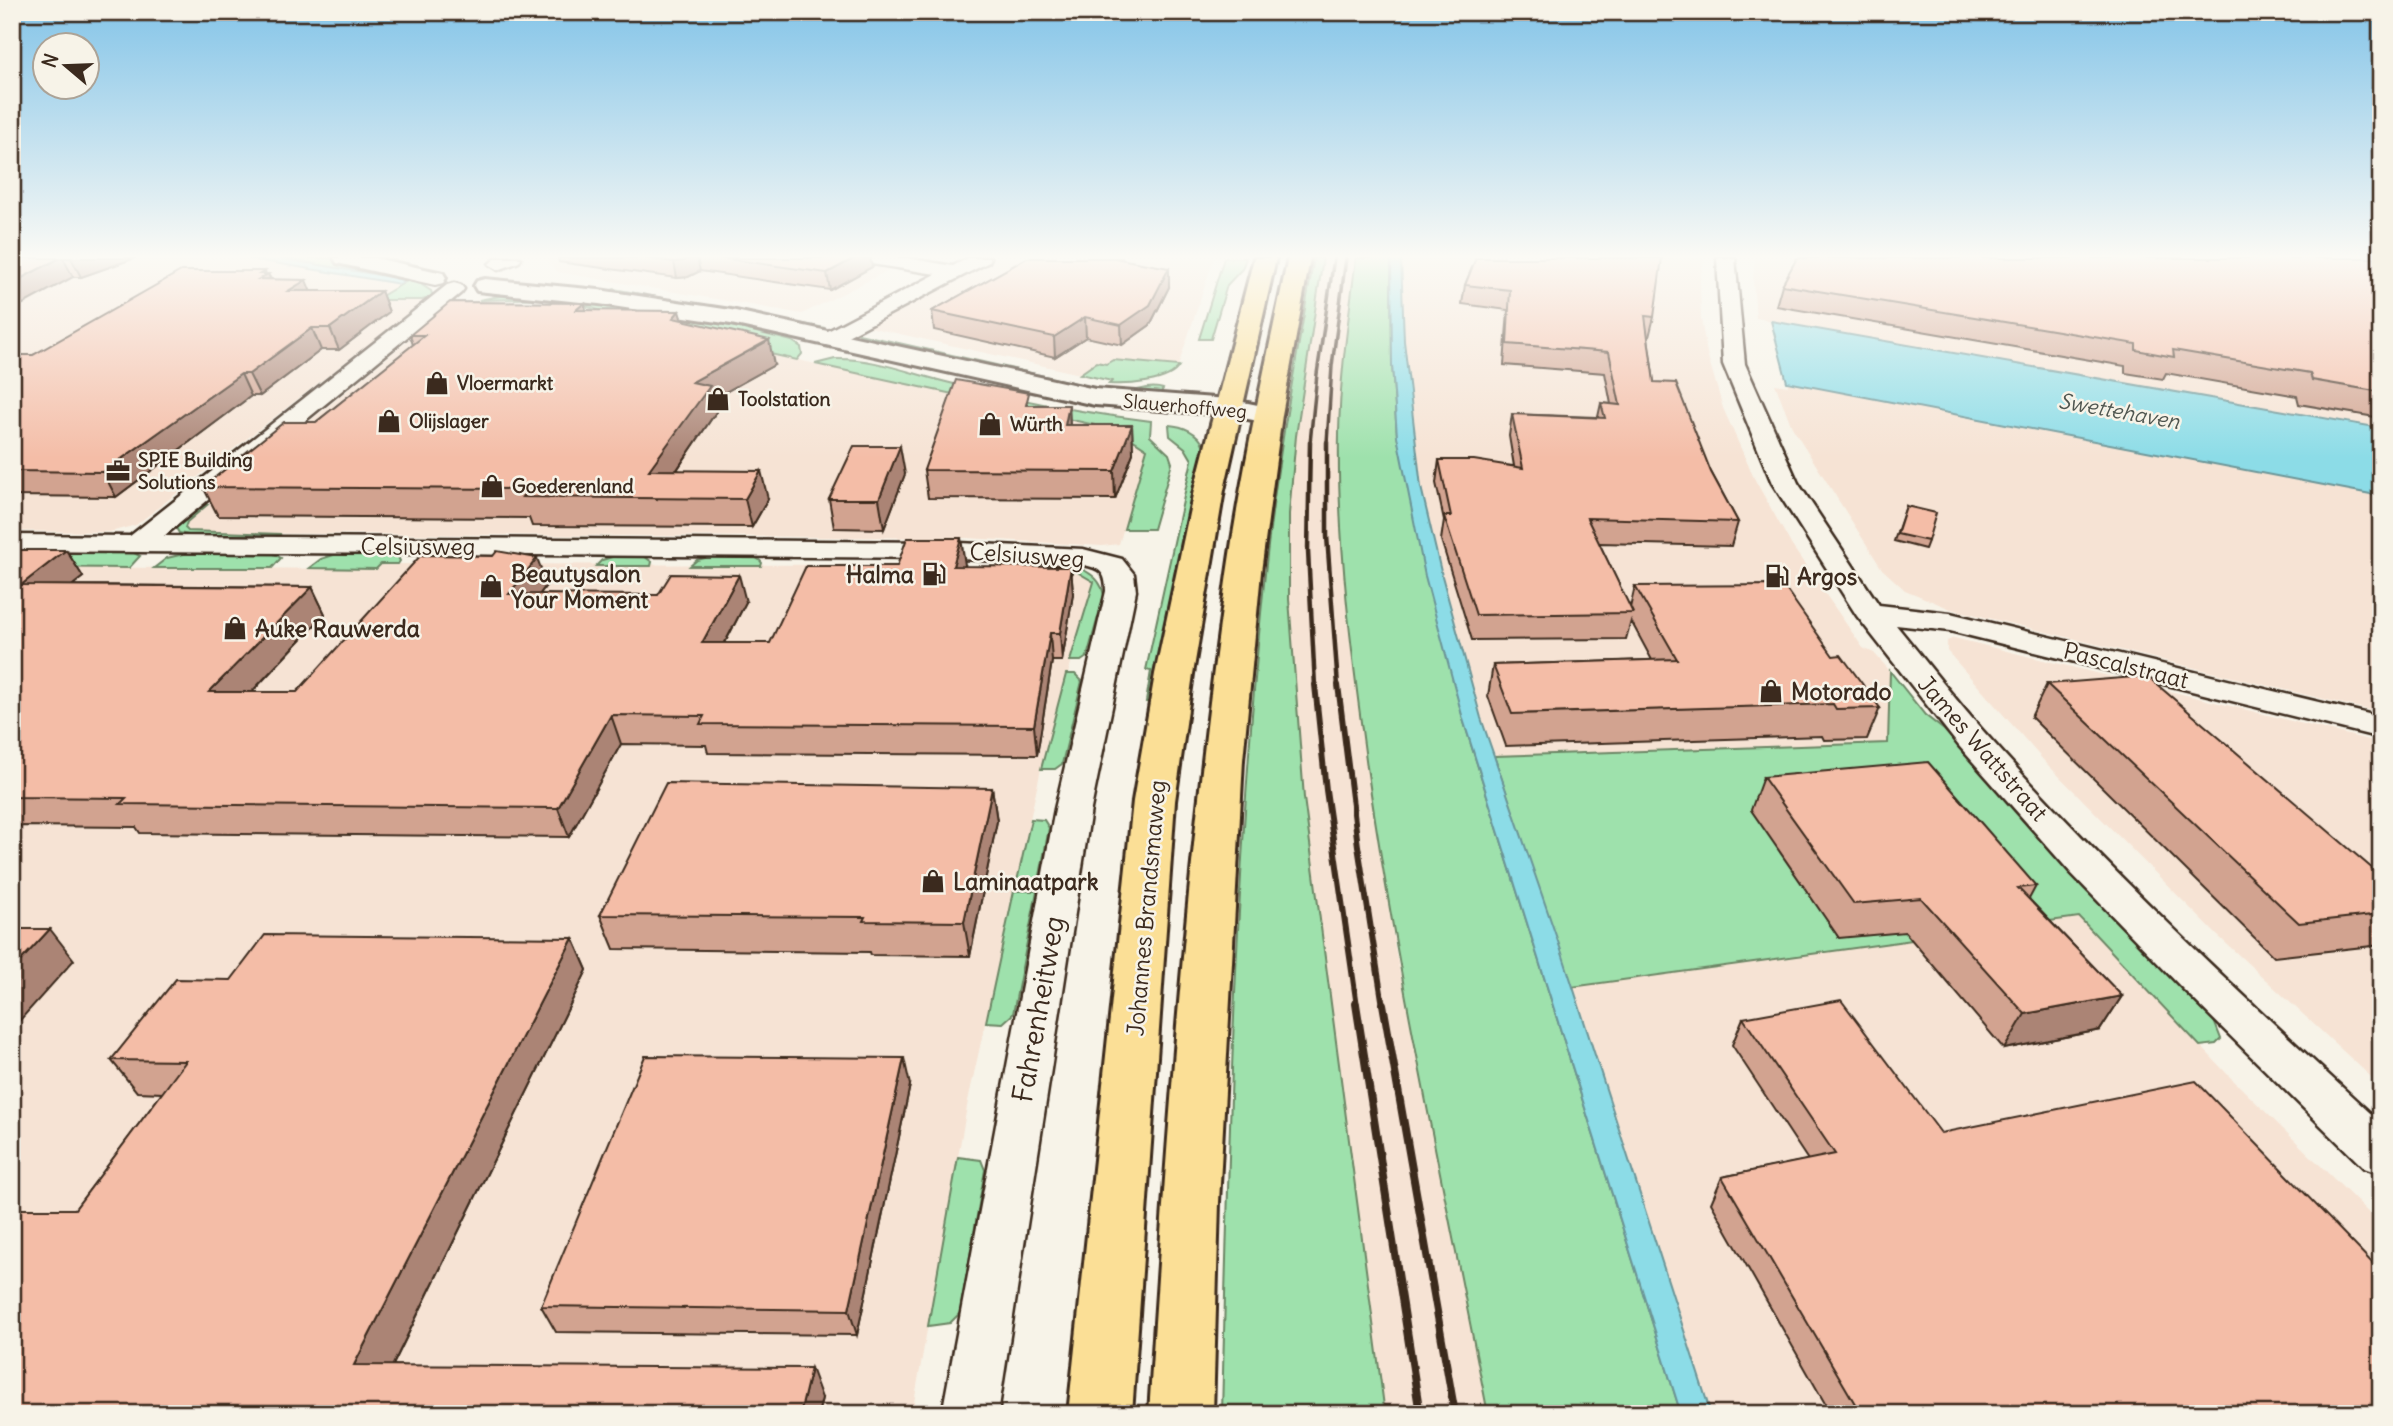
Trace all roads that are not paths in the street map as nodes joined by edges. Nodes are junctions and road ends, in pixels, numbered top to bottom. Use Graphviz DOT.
graph roads {
  1 [pos="411,325"];
  2 [pos="738,325"];
  3 [pos="769,325"];
  4 [pos="855,325"];
  5 [pos="1254,325"];
  6 [pos="1274,325"];
  7 [pos="1726,325"];
  8 [pos="831,337"];
  9 [pos="1240,413"];
  10 [pos="12,543"];
  11 [pos="137,544"];
  12 [pos="1115,567"];
  13 [pos="1870,613"];
  14 [pos="2381,727"];
  15 [pos="2381,1153"];
  16 [pos="970,1414"];
  17 [pos="1100,1414"];
  18 [pos="1181,1414"];
  1 -- 11 [label="street"];
  2 -- 9 [label="main road, Slauerhoffweg"];
  3 -- 8 [label="main road, Slauerhoffweg"];
  4 -- 8 [label="street"];
  5 -- 9 [label="main road"];
  6 -- 9 [label="main road"];
  7 -- 13 [label="street, James Wattstraat"];
  8 -- 9 [label="main road, Slauerhoffweg"];
  9 -- 17 [label="main road, Johannes Brandsmaweg"];
  9 -- 18 [label="main road"];
  10 -- 11 [label="street, Celsiusweg"];
  11 -- 12 [label="street, Celsiusweg"];
  12 -- 16 [label="street, Fahrenheitweg"];
  13 -- 14 [label="street, Pascalstraat"];
  13 -- 15 [label="street, James Wattstraat"];
}
